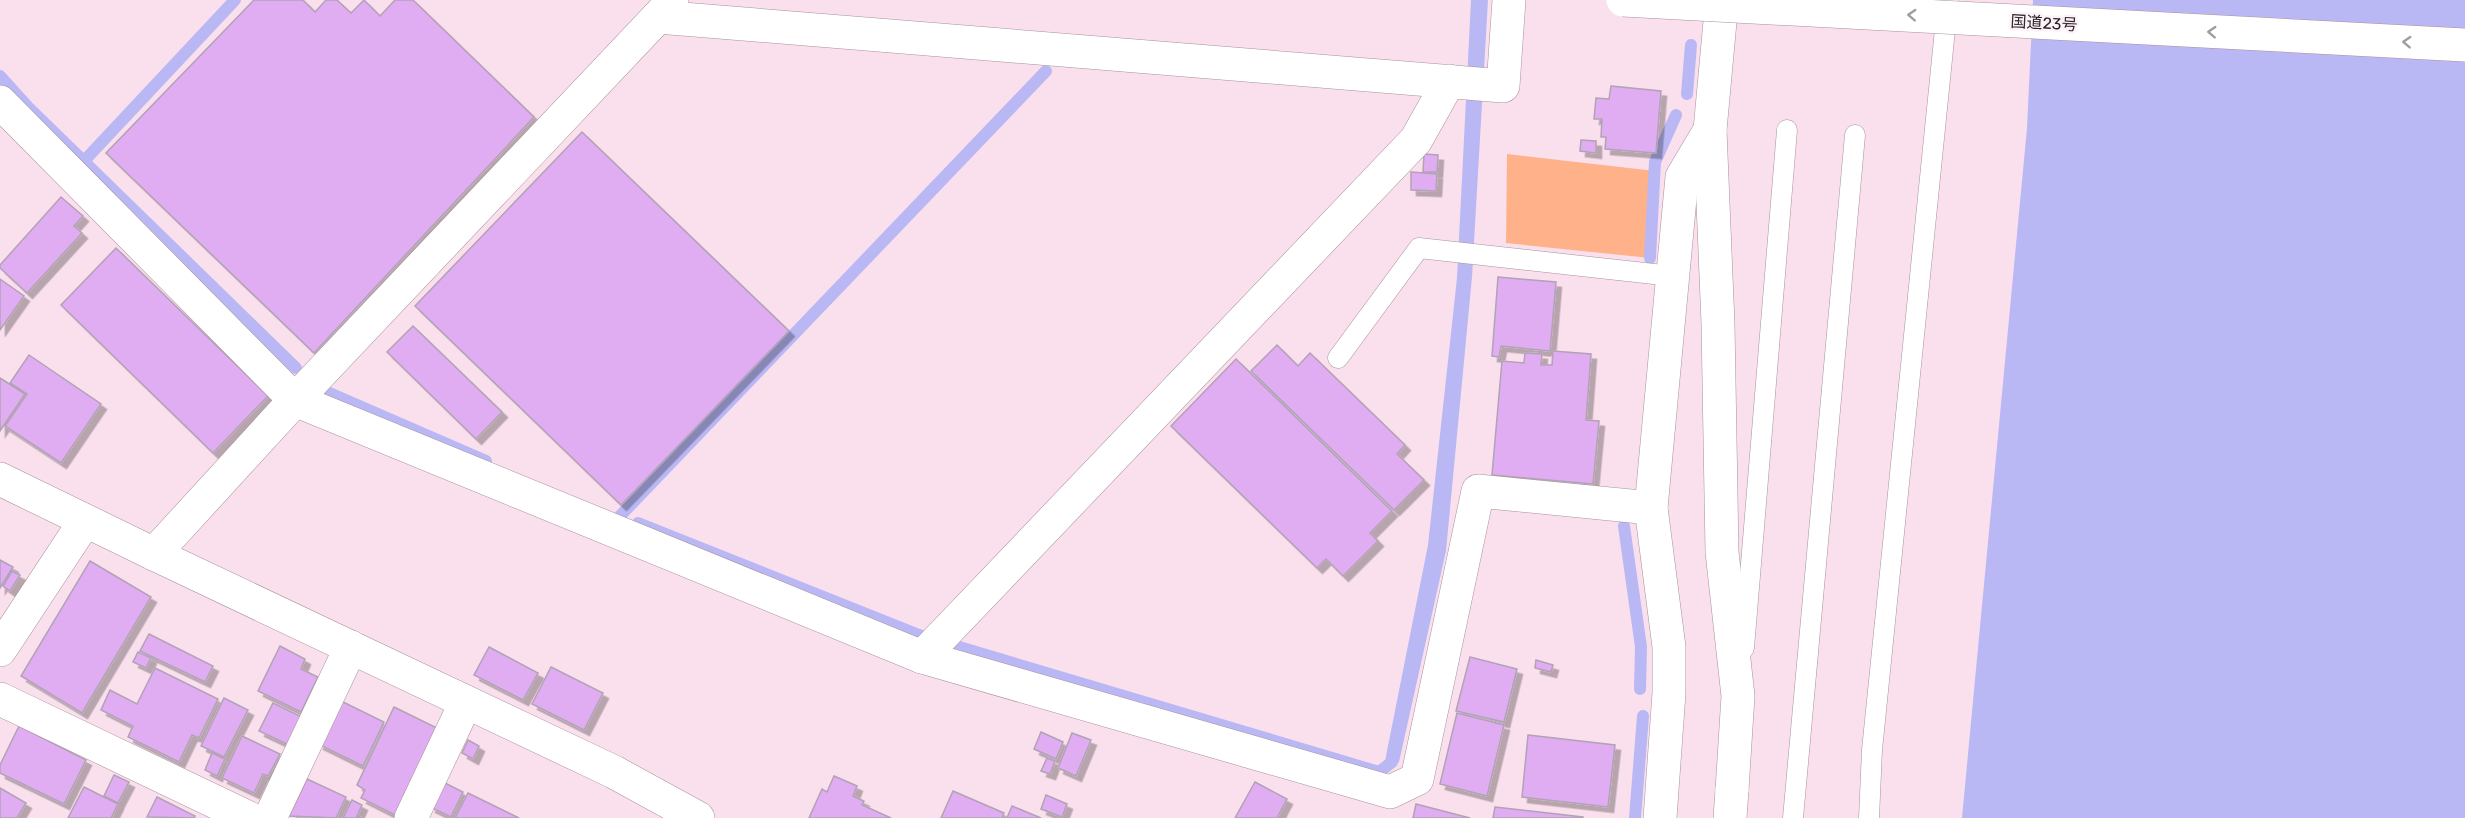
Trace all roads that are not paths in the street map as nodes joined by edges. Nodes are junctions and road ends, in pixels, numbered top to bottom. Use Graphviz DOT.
graph roads {
  1 [pos="1509,0"];
  2 [pos="1623,0"];
  3 [pos="1722,0"];
  4 [pos="1948,0"];
  5 [pos="666,8"];
  6 [pos="2465,45"];
  7 [pos="1454,82"];
  8 [pos="0,102"];
  9 [pos="1710,130"];
  10 [pos="1787,130"];
  11 [pos="1855,135"];
  12 [pos="1672,276"];
  13 [pos="1338,358"];
  14 [pos="295,400"];
  15 [pos="0,479"];
  16 [pos="1651,508"];
  17 [pos="85,521"];
  18 [pos="154,554"];
  19 [pos="933,646"];
  20 [pos="351,647"];
  21 [pos="0,650"];
  22 [pos="1738,696"];
  23 [pos="0,699"];
  24 [pos="466,702"];
  25 [pos="1731,804"];
  26 [pos="249,818"];
  27 [pos="270,818"];
  28 [pos="411,818"];
  29 [pos="698,818"];
  30 [pos="1660,818"];
  31 [pos="1793,818"];
  32 [pos="1869,818"];
  1 -- 7 [label="main road"];
  6 -- 2 [label="main road, 国道23号, one-way, bridge"];
  3 -- 9 [label="main road"];
  4 -- 32 [label="lane"];
  5 -- 7 [label="main road"];
  5 -- 14 [label="main road"];
  7 -- 19 [label="main road"];
  8 -- 14 [label="main road"];
  9 -- 12 [label="main road"];
  9 -- 22 [label="main road"];
  10 -- 22 [label="lane"];
  11 -- 31 [label="lane"];
  12 -- 13 [label="lane"];
  12 -- 16 [label="main road"];
  14 -- 18 [label="main road"];
  14 -- 19 [label="main road"];
  15 -- 17 [label="main road"];
  16 -- 19 [label="main road"];
  16 -- 30 [label="main road"];
  17 -- 18 [label="main road"];
  17 -- 21 [label="main road"];
  18 -- 20 [label="main road"];
  20 -- 24 [label="main road"];
  20 -- 27 [label="main road"];
  22 -- 25 [label="main road"];
  23 -- 26 [label="main road"];
  24 -- 28 [label="main road"];
  24 -- 29 [label="main road"];
}
